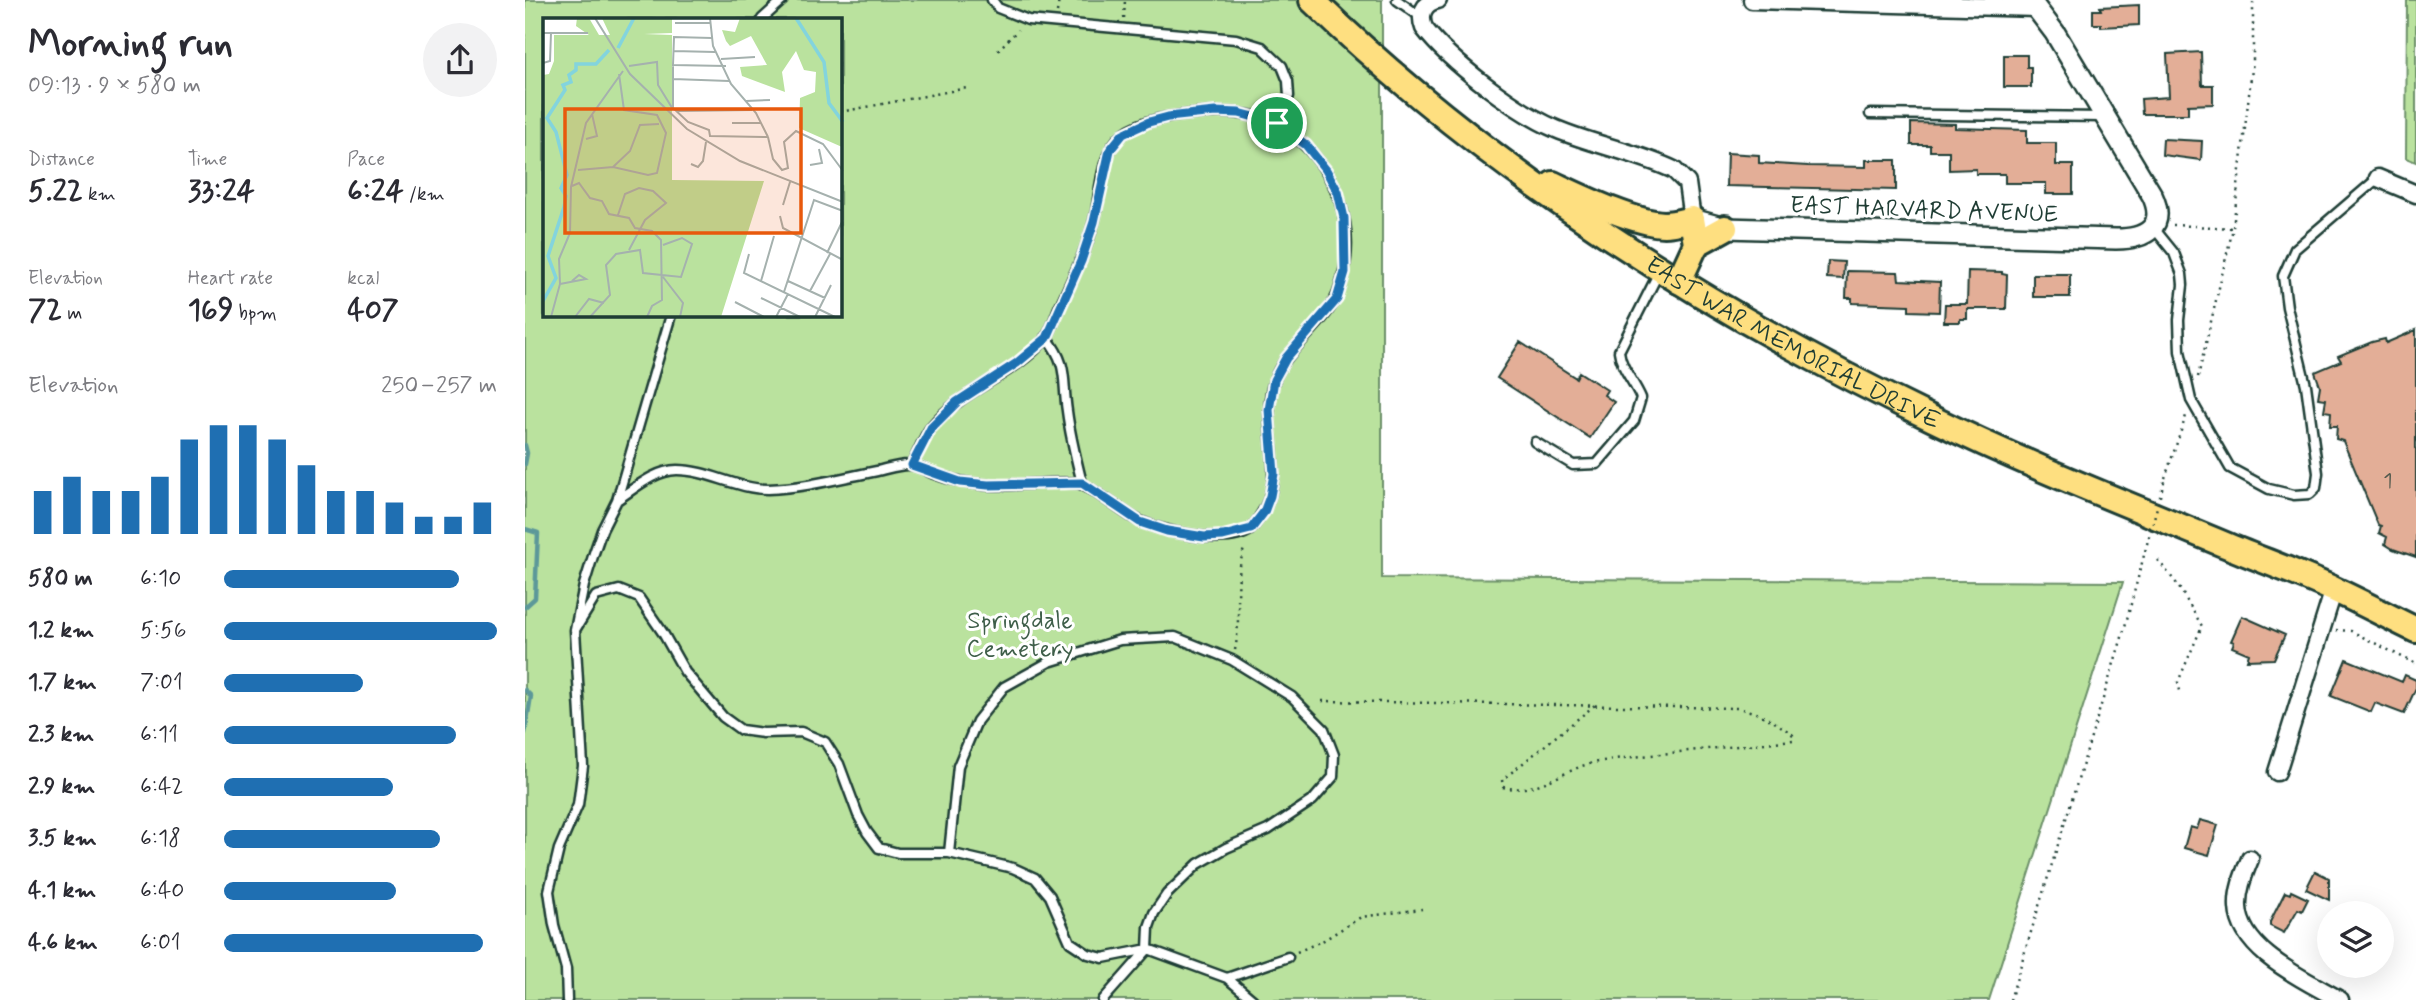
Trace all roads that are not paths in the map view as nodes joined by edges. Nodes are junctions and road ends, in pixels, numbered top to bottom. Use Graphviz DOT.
graph roads {
  1 [pos="783,0"];
  2 [pos="992,0"];
  3 [pos="1312,0"];
  4 [pos="1397,0"];
  5 [pos="1438,0"];
  6 [pos="1752,0"];
  7 [pos="2034,4"];
  8 [pos="1421,17"];
  9 [pos="763,18"];
  10 [pos="1870,114"];
  11 [pos="2106,117"];
  12 [pos="1277,123"];
  13 [pos="1468,134"];
  14 [pos="2378,177"];
  15 [pos="2416,194"];
  16 [pos="1692,219"];
  17 [pos="2154,225"];
  18 [pos="1725,228"];
  19 [pos="1696,244"];
  20 [pos="1670,275"];
  21 [pos="670,317"];
  22 [pos="1047,338"];
  23 [pos="1535,442"];
  24 [pos="912,465"];
  25 [pos="1082,483"];
  26 [pos="617,500"];
  27 [pos="2334,589"];
  28 [pos="2416,617"];
  29 [pos="575,630"];
  30 [pos="2416,630"];
  31 [pos="2277,772"];
  32 [pos="949,853"];
  33 [pos="2250,859"];
  34 [pos="1148,948"];
  35 [pos="1288,957"];
  36 [pos="1227,978"];
  37 [pos="567,1000"];
  38 [pos="1103,1000"];
  39 [pos="1253,1000"];
  40 [pos="2340,1000"];
  1 -- 9 [label="lane"];
  2 -- 12 [label="lane"];
  3 -- 13 [label="highway, EAST WAR MEMORIAL DRIVE"];
  4 -- 8 [label="lane"];
  5 -- 8 [label="street"];
  6 -- 7 [label="street"];
  7 -- 11 [label="street"];
  8 -- 16 [label="street"];
  10 -- 11 [label="lane"];
  11 -- 17 [label="street"];
  12 -- 22 [label="lane"];
  12 -- 25 [label="lane"];
  13 -- 16 [label="highway"];
  13 -- 20 [label="highway, EAST WAR MEMORIAL DRIVE"];
  14 -- 15 [label="street"];
  14 -- 17 [label="lane"];
  16 -- 18 [label="street, EAST HARVARD AVENUE"];
  16 -- 19 [label="highway"];
  17 -- 18 [label="street, EAST HARVARD AVENUE"];
  18 -- 19 [label="highway"];
  19 -- 20 [label="highway"];
  20 -- 23 [label="lane"];
  20 -- 27 [label="highway, EAST WAR MEMORIAL DRIVE"];
  21 -- 26 [label="lane"];
  22 -- 24 [label="lane"];
  22 -- 25 [label="lane"];
  24 -- 25 [label="lane"];
  24 -- 26 [label="lane"];
  26 -- 29 [label="lane"];
  27 -- 28 [label="highway, EAST WAR MEMORIAL DRIVE"];
  27 -- 30 [label="highway, EAST WAR MEMORIAL DRIVE"];
  27 -- 31 [label="street"];
  29 -- 32 [label="lane"];
  29 -- 37 [label="lane"];
  32 -- 34 [label="lane"];
  32 -- 34 [label="lane"];
  33 -- 40 [label="street"];
  34 -- 36 [label="lane"];
  34 -- 38 [label="lane"];
  35 -- 36 [label="lane"];
  36 -- 39 [label="lane"];
}
